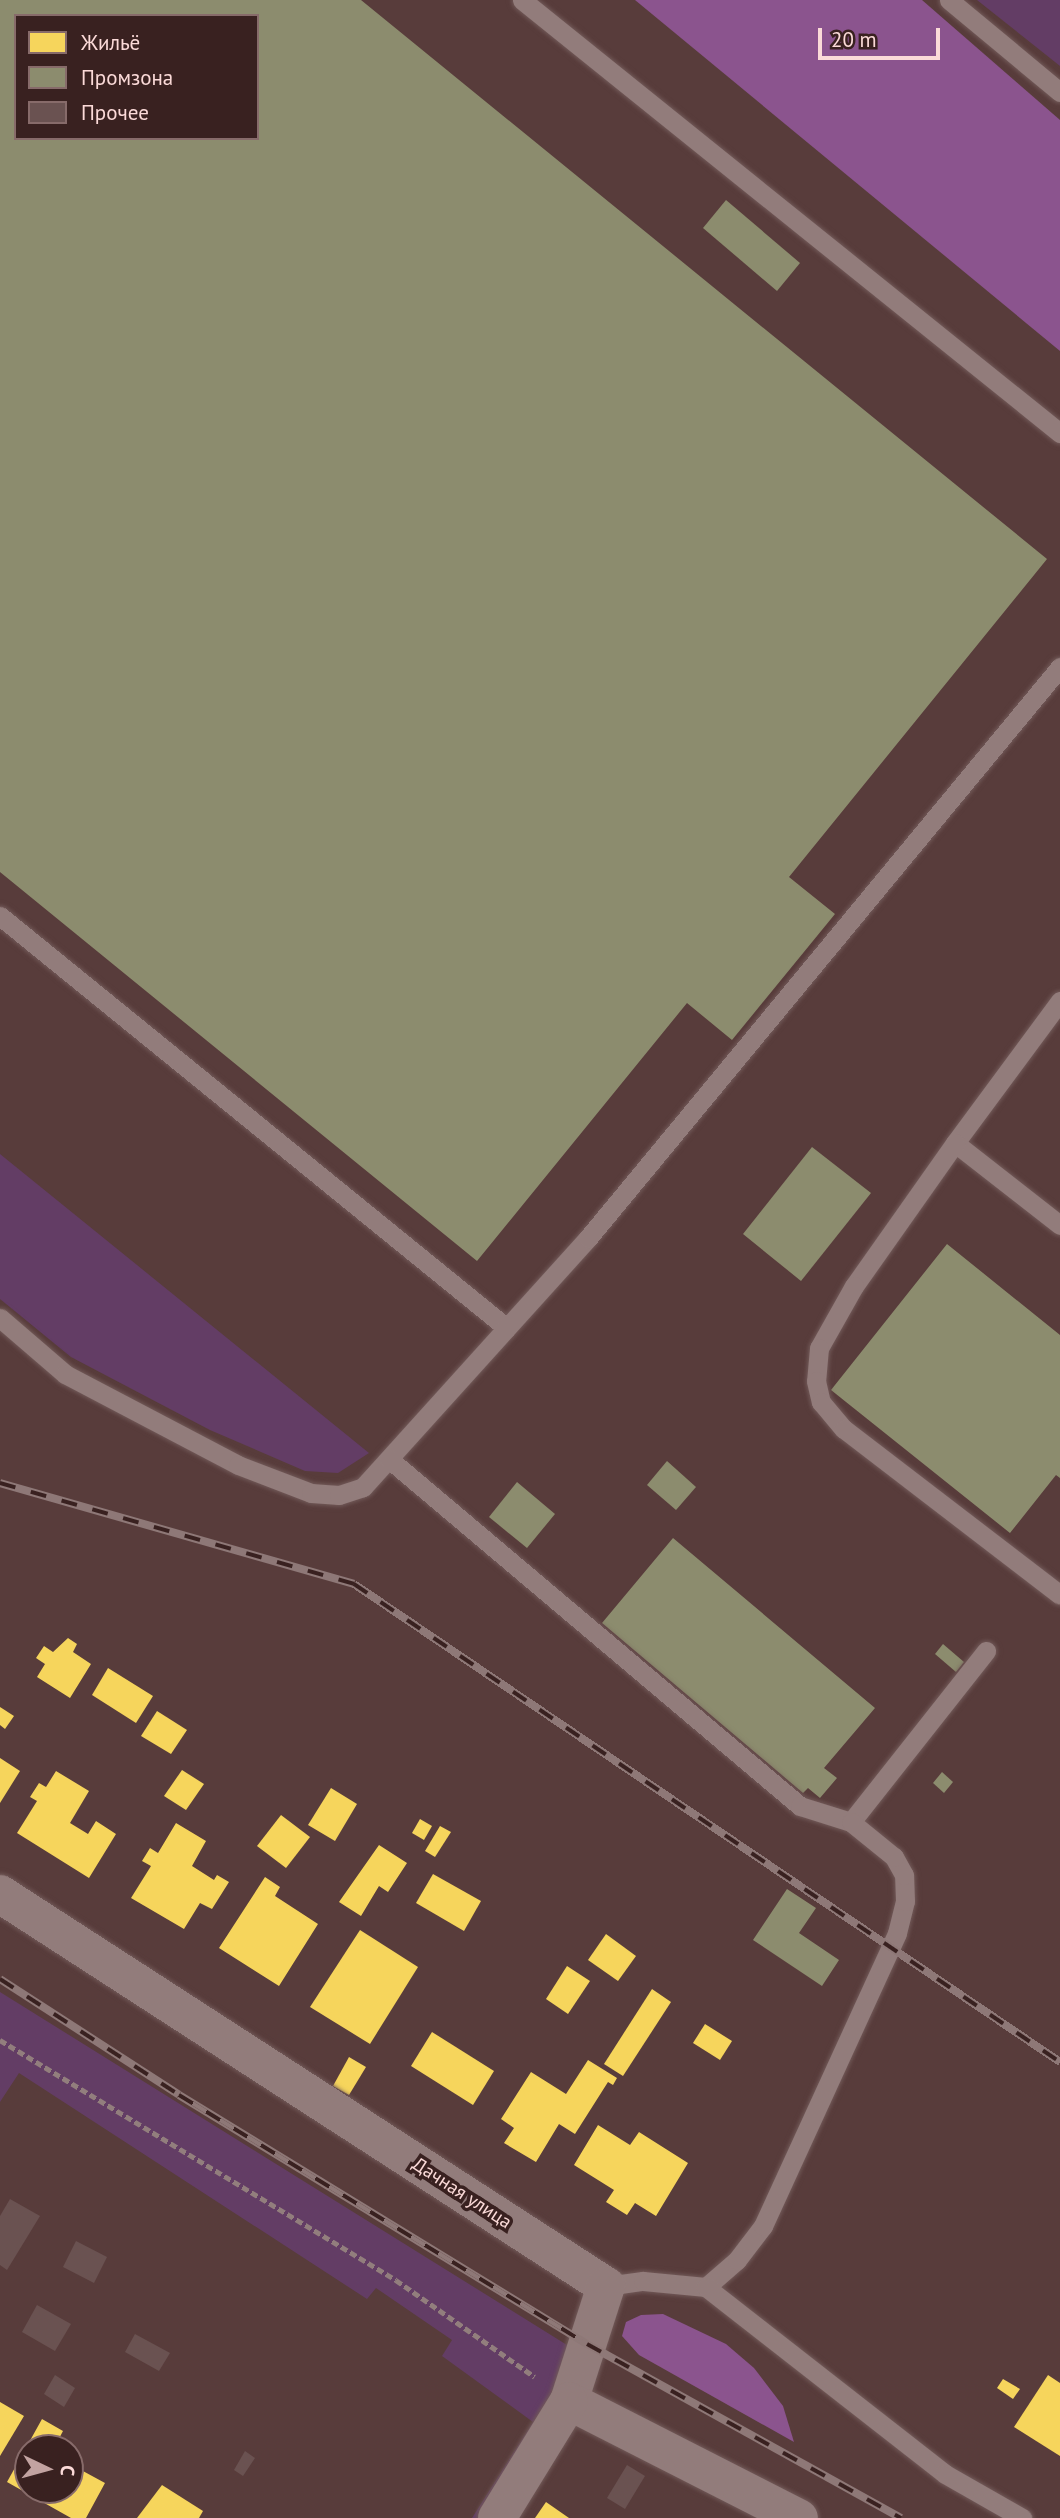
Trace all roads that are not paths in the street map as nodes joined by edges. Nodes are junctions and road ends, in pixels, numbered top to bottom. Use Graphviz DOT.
graph roads {
  1 [pos="522,0"];
  2 [pos="949,0"];
  3 [pos="1060,92"];
  4 [pos="1060,433"];
  5 [pos="1060,667"];
  6 [pos="0,916"];
  7 [pos="1060,1001"];
  8 [pos="955,1143"];
  9 [pos="1060,1225"];
  10 [pos="0,1318"];
  11 [pos="507,1328"];
  12 [pos="388,1459"];
  13 [pos="1060,1595"];
  14 [pos="986,1651"];
  15 [pos="850,1822"];
  16 [pos="0,1894"];
  17 [pos="606,2286"];
  18 [pos="706,2287"];
  19 [pos="569,2401"];
  20 [pos="497,2518"];
  21 [pos="799,2518"];
  22 [pos="1022,2518"];
  1 -- 4 [label="lane"];
  2 -- 3 [label="lane"];
  5 -- 11 [label="lane"];
  6 -- 11 [label="lane"];
  7 -- 8 [label="lane"];
  8 -- 9 [label="lane"];
  8 -- 13 [label="lane"];
  10 -- 12 [label="lane"];
  11 -- 12 [label="lane"];
  12 -- 15 [label="lane"];
  14 -- 15 [label="lane"];
  15 -- 18 [label="lane"];
  16 -- 17 [label="street, Дачная улица"];
  17 -- 18 [label="lane"];
  17 -- 19 [label="street"];
  18 -- 22 [label="lane"];
  19 -- 20 [label="street"];
  19 -- 21 [label="street"];
}
